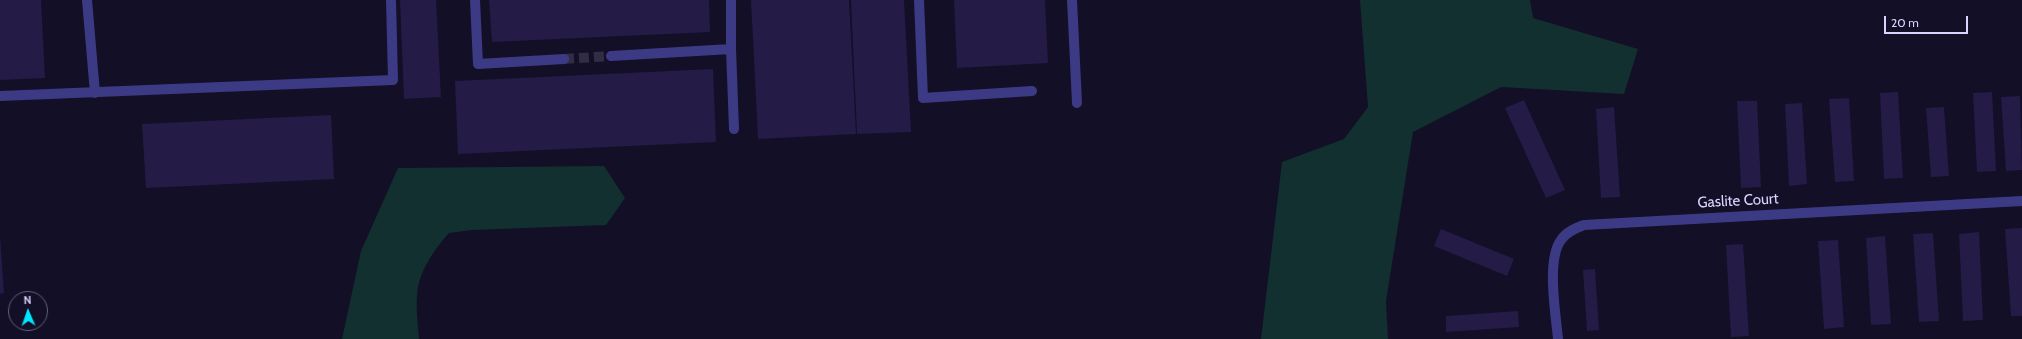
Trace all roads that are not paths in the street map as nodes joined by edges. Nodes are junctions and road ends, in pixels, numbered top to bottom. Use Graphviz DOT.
graph roads {
  1 [pos="87,0"];
  2 [pos="391,0"];
  3 [pos="475,0"];
  4 [pos="730,0"];
  5 [pos="919,0"];
  6 [pos="1072,0"];
  7 [pos="731,49"];
  8 [pos="612,56"];
  9 [pos="564,59"];
  10 [pos="1032,91"];
  11 [pos="95,93"];
  12 [pos="0,96"];
  13 [pos="1077,103"];
  14 [pos="734,129"];
  15 [pos="2022,201"];
  16 [pos="1558,339"];
  1 -- 11 [label="street"];
  2 -- 11 [label="street"];
  3 -- 9 [label="street"];
  4 -- 7 [label="street"];
  5 -- 10 [label="street"];
  6 -- 13 [label="street"];
  7 -- 8 [label="street"];
  7 -- 14 [label="street"];
  11 -- 12 [label="street"];
  15 -- 16 [label="street, Gaslite Court"];
}
